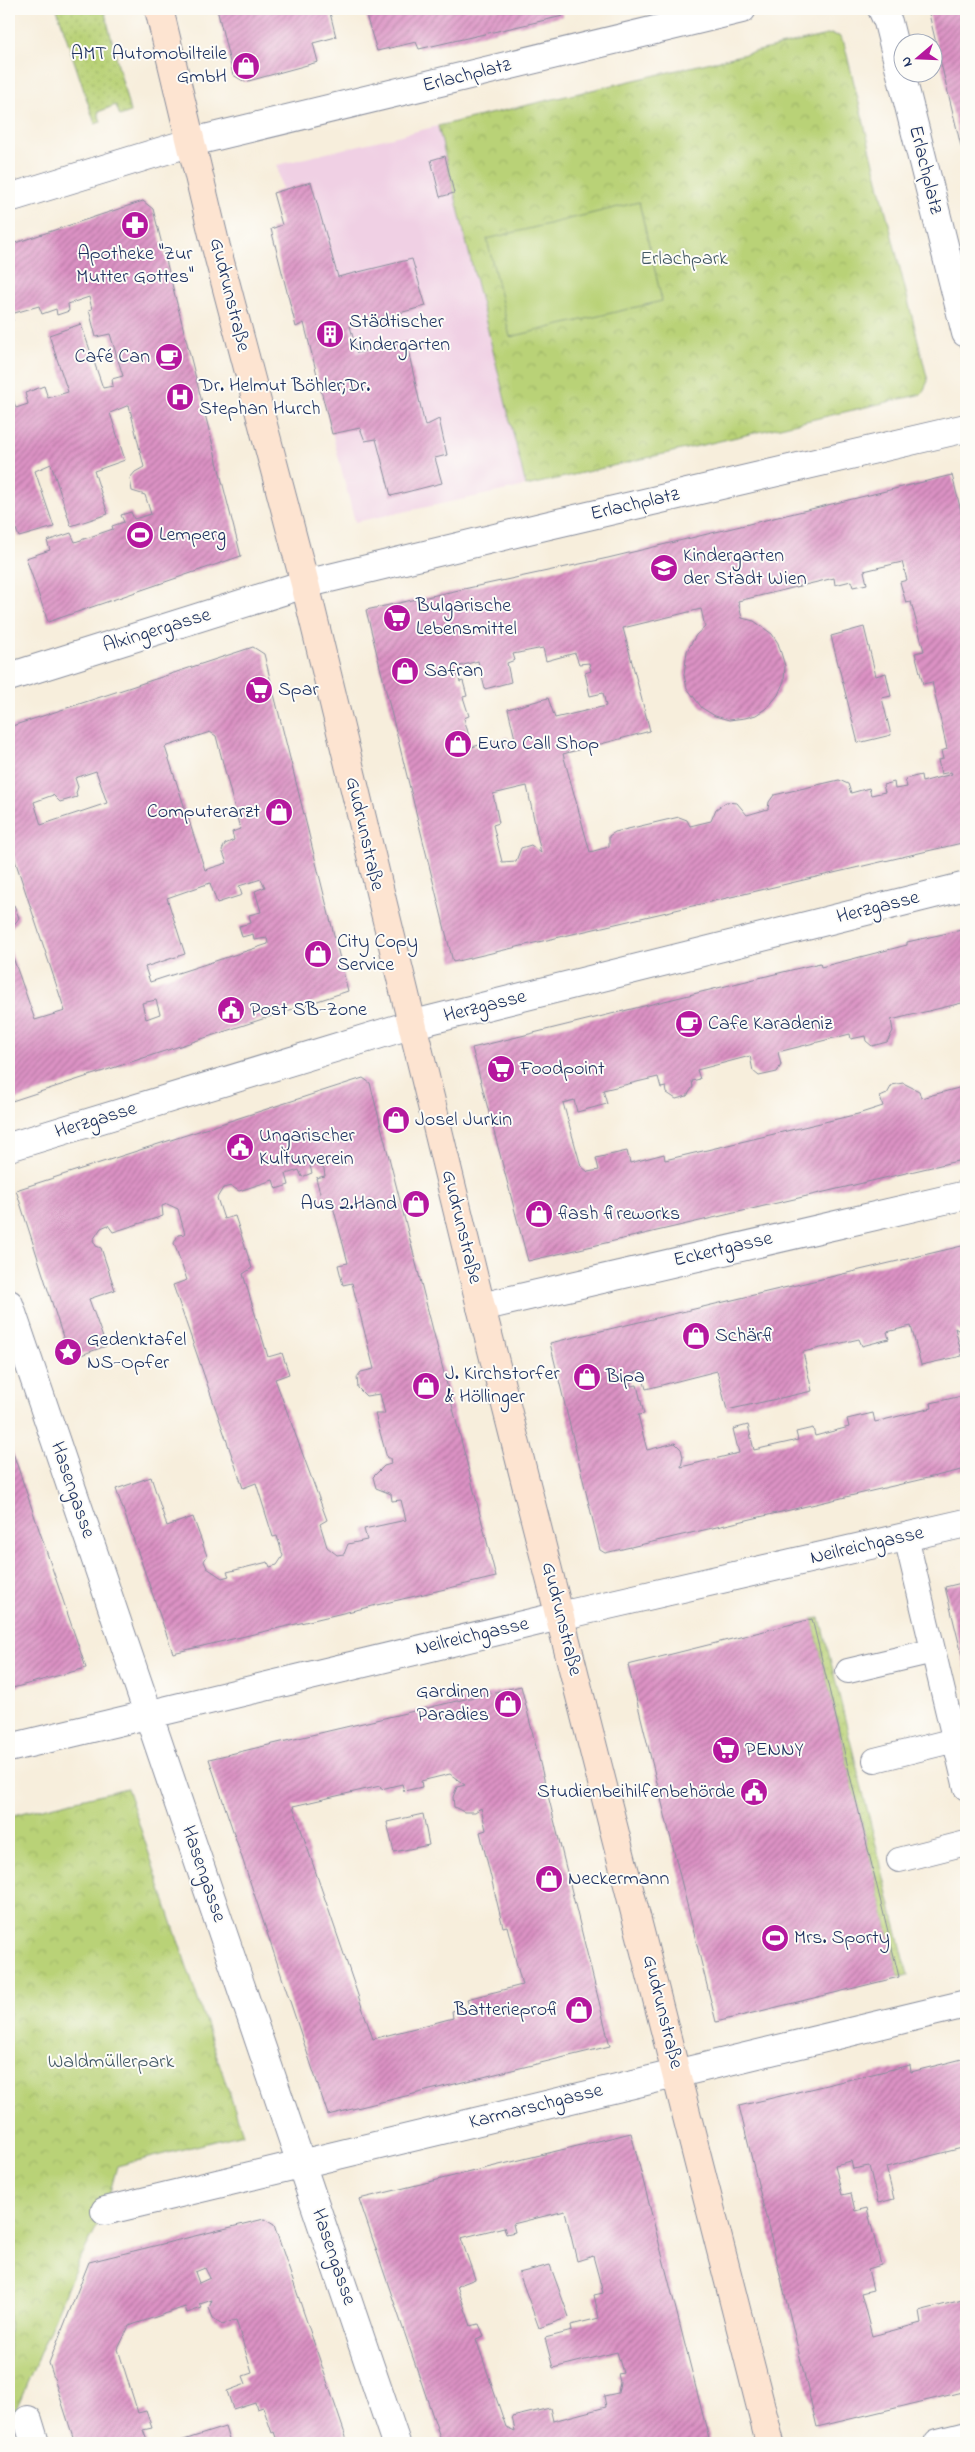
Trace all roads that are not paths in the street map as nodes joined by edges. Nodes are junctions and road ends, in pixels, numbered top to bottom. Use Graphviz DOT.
graph roads {
  1 [pos="159,9"];
  2 [pos="742,9"];
  3 [pos="882,9"];
  4 [pos="192,142"];
  5 [pos="9,198"];
  6 [pos="966,333"];
  7 [pos="966,428"];
  8 [pos="305,584"];
  9 [pos="9,678"];
  10 [pos="966,886"];
  11 [pos="410,1025"];
  12 [pos="9,1147"];
  13 [pos="966,1195"];
  14 [pos="9,1304"];
  15 [pos="481,1307"];
  16 [pos="966,1524"];
  17 [pos="906,1537"];
  18 [pos="560,1616"];
  19 [pos="933,1650"];
  20 [pos="848,1670"];
  21 [pos="148,1714"];
  22 [pos="955,1740"];
  23 [pos="9,1748"];
  24 [pos="876,1760"];
  25 [pos="966,1788"];
  26 [pos="966,1843"];
  27 [pos="899,1860"];
  28 [pos="966,2004"];
  29 [pos="678,2073"];
  30 [pos="302,2163"];
  31 [pos="105,2211"];
  32 [pos="966,2436"];
  33 [pos="396,2443"];
  34 [pos="770,2443"];
  35 [pos="938,2443"];
  1 -- 4 [label="main road, Gudrunstraße"];
  2 -- 4 [label="street, Erlachplatz"];
  3 -- 6 [label="street, Erlachplatz"];
  4 -- 5 [label="street, Erlachplatz"];
  4 -- 8 [label="main road, Gudrunstraße"];
  7 -- 8 [label="street, Erlachplatz"];
  8 -- 9 [label="street, Alxingergasse"];
  8 -- 11 [label="main road, Gudrunstraße"];
  10 -- 11 [label="street, Herzgasse"];
  11 -- 12 [label="street, Herzgasse"];
  11 -- 15 [label="main road, Gudrunstraße"];
  13 -- 15 [label="street, Eckertgasse"];
  14 -- 21 [label="street, Hasengasse"];
  15 -- 18 [label="main road, Gudrunstraße"];
  16 -- 17 [label="street, Neilreichgasse"];
  17 -- 18 [label="street, Neilreichgasse"];
  17 -- 19 [label="lane"];
  18 -- 21 [label="street, Neilreichgasse"];
  18 -- 29 [label="main road, Gudrunstraße"];
  19 -- 20 [label="lane"];
  19 -- 22 [label="lane"];
  21 -- 23 [label="street, Neilreichgasse"];
  21 -- 30 [label="street, Hasengasse"];
  22 -- 24 [label="lane"];
  22 -- 25 [label="lane"];
  26 -- 27 [label="lane"];
  28 -- 29 [label="street, Karmarschgasse"];
  29 -- 30 [label="street, Karmarschgasse"];
  29 -- 34 [label="main road, Gudrunstraße"];
  30 -- 31 [label="street, Karmarschgasse"];
  30 -- 33 [label="street, Hasengasse"];
  32 -- 35 [label="street"];
}
